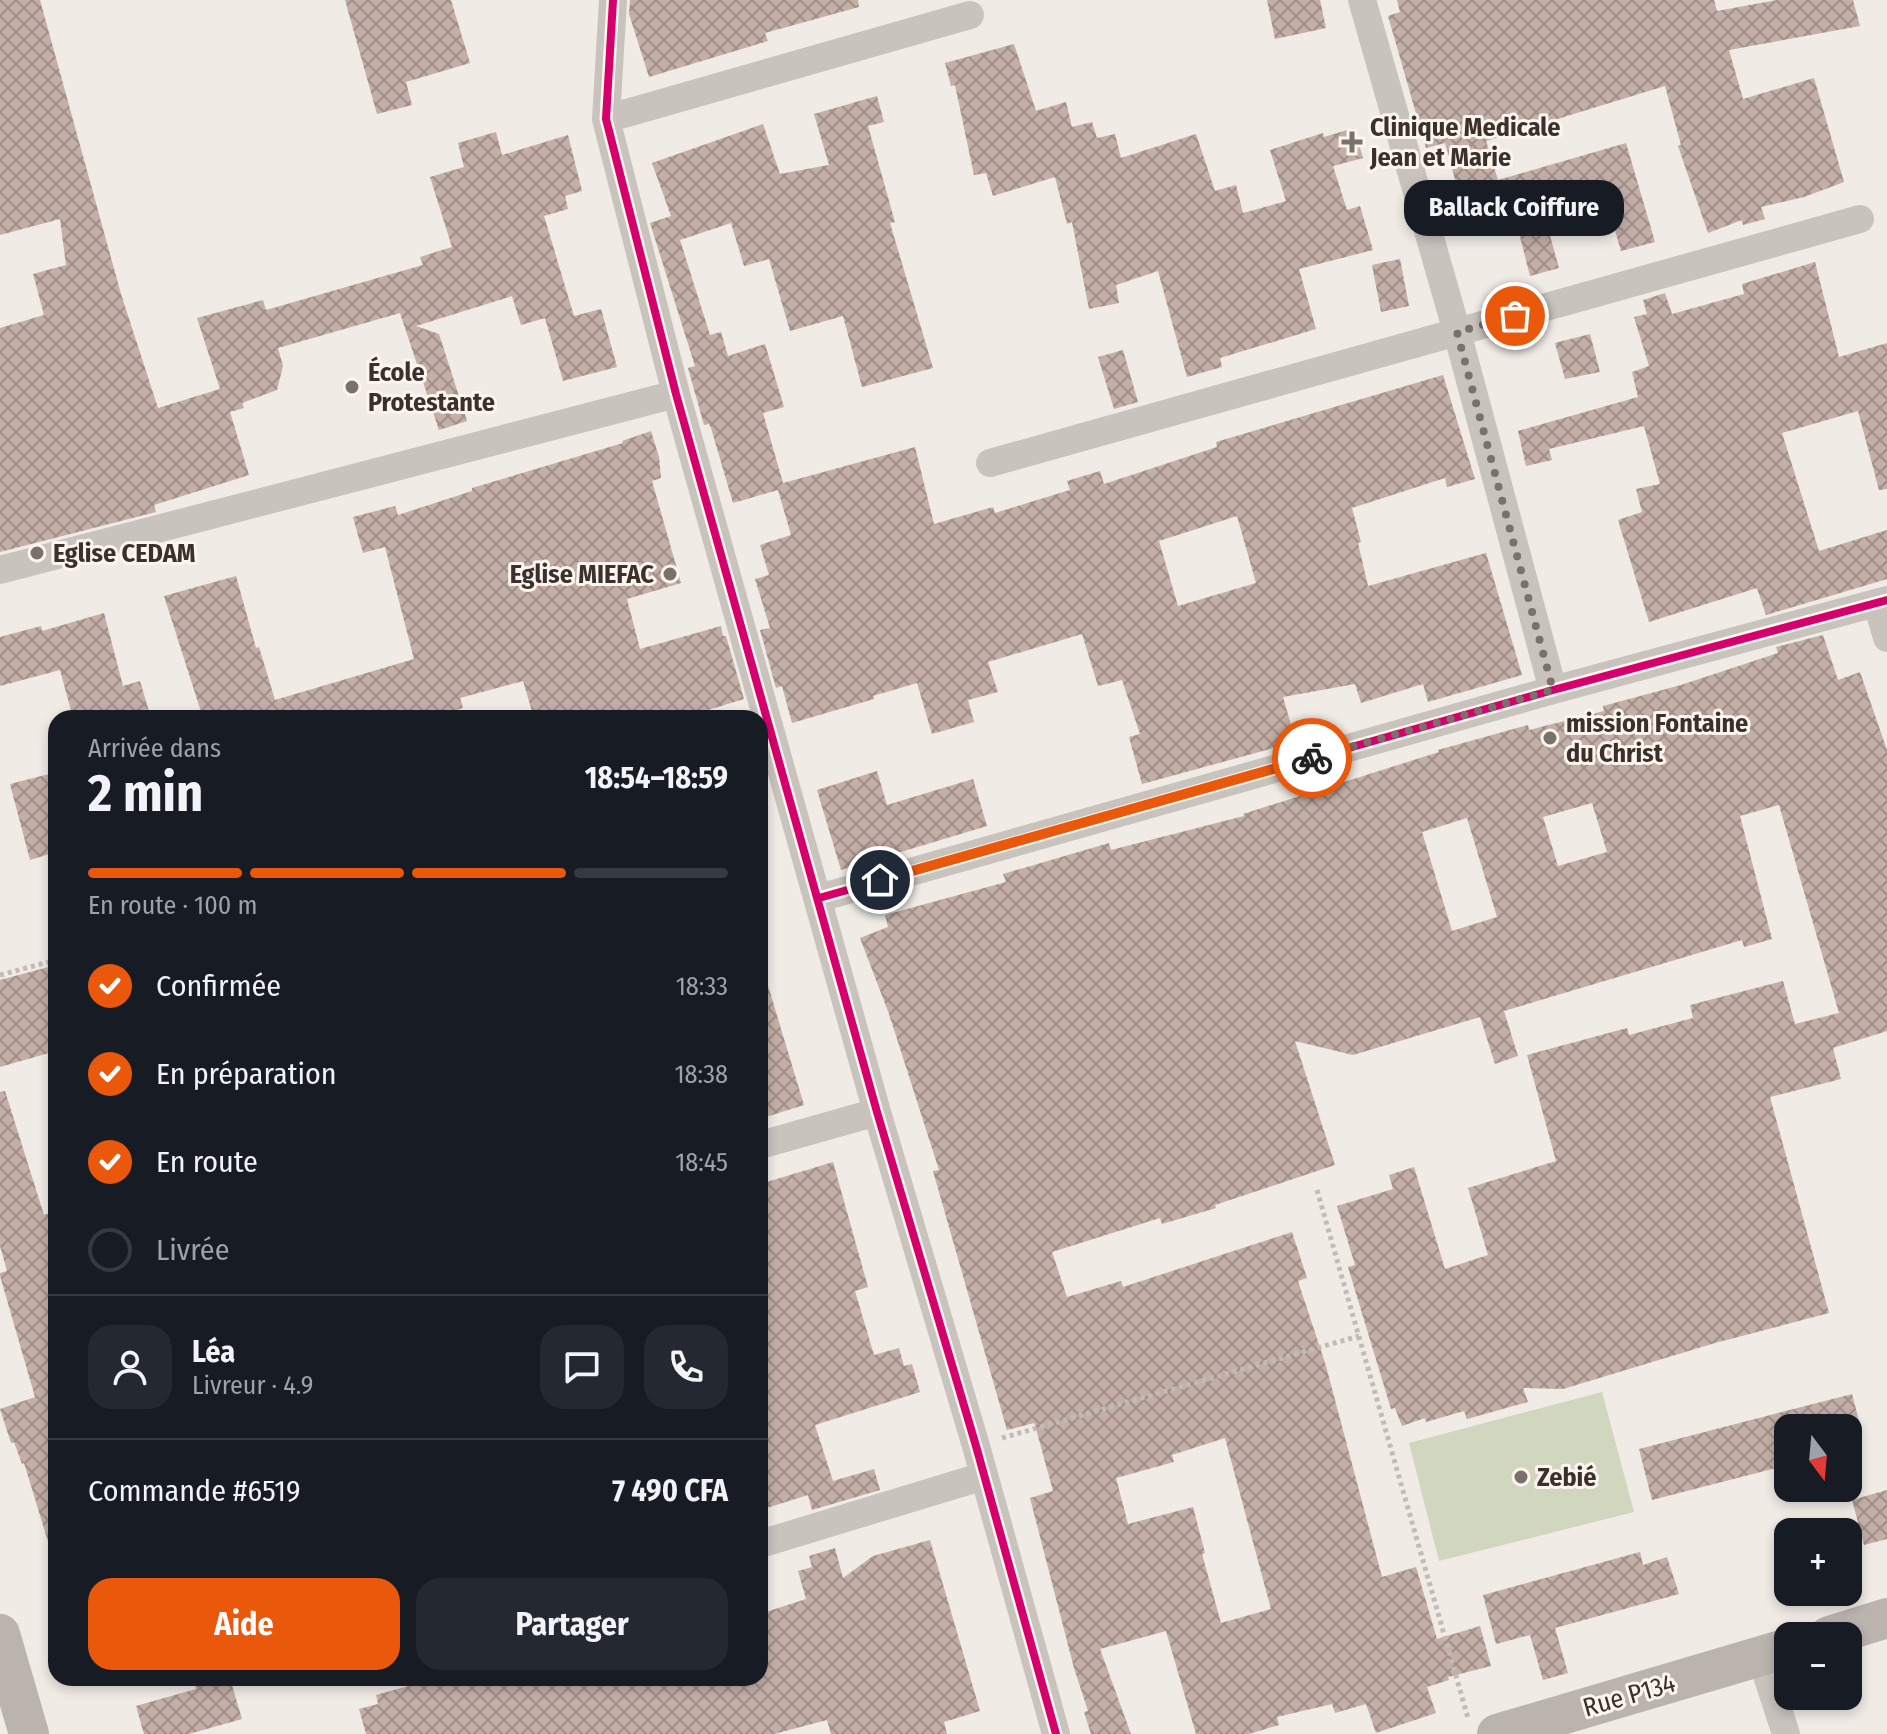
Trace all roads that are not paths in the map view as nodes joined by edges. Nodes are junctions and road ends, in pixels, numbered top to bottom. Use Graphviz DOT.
graph roads {
  1 [pos="613,0"];
  2 [pos="1362,0"];
  3 [pos="970,15"];
  4 [pos="606,119"];
  5 [pos="1860,219"];
  6 [pos="1457,332"];
  7 [pos="676,394"];
  8 [pos="990,463"];
  9 [pos="0,570"];
  10 [pos="1882,602"];
  11 [pos="1887,638"];
  12 [pos="1553,690"];
  13 [pos="758,710"];
  14 [pos="768,748"];
  15 [pos="819,898"];
  16 [pos="877,1112"];
  17 [pos="768,1143"];
  18 [pos="984,1476"];
  19 [pos="768,1542"];
  20 [pos="1887,1618"];
  21 [pos="1862,1626"];
  22 [pos="0,1634"];
  23 [pos="1774,1653"];
  24 [pos="1782,1710"];
  25 [pos="1483,1726"];
  26 [pos="29,1734"];
  27 [pos="1056,1734"];
  28 [pos="1786,1734"];
  1 -- 4 [label="street"];
  2 -- 6 [label="street"];
  3 -- 4 [label="street"];
  4 -- 7 [label="street"];
  5 -- 6 [label="street"];
  6 -- 8 [label="street"];
  6 -- 12 [label="street"];
  7 -- 9 [label="street"];
  7 -- 13 [label="street"];
  10 -- 11 [label="street"];
  10 -- 12 [label="street"];
  12 -- 15 [label="street"];
  14 -- 15 [label="street"];
  15 -- 16 [label="street"];
  16 -- 17 [label="street"];
  16 -- 18 [label="street"];
  18 -- 19 [label="street"];
  18 -- 27 [label="street"];
  20 -- 21 [label="street"];
  22 -- 26 [label="street"];
  23 -- 25 [label="street, Rue P134"];
  24 -- 28 [label="street, Rue P134"];
}
